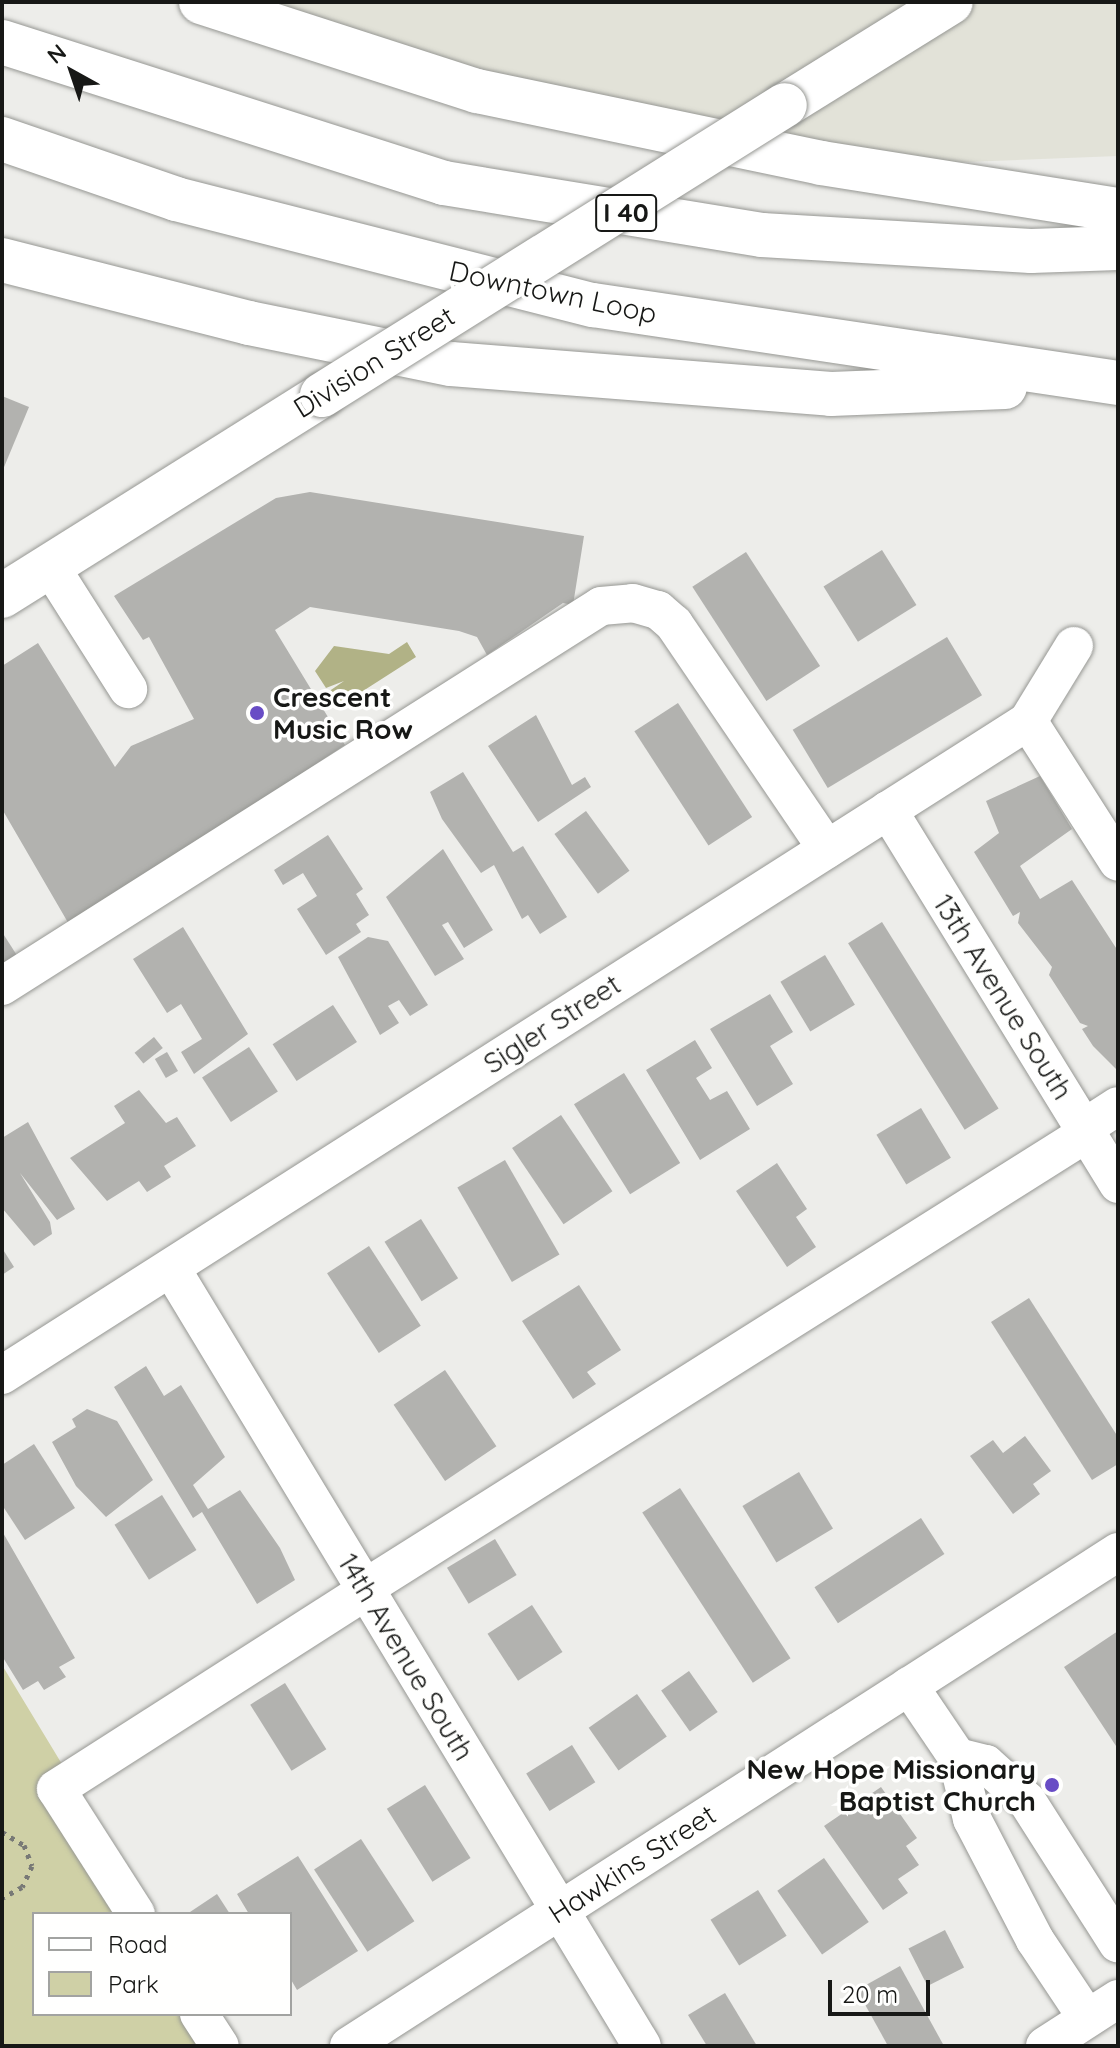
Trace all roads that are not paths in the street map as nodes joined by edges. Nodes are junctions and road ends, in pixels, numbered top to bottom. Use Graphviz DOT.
graph roads {
  1 [pos="201,2"];
  2 [pos="951,2"];
  3 [pos="2,42"];
  4 [pos="2,139"];
  5 [pos="1118,210"];
  6 [pos="1118,248"];
  7 [pos="2,260"];
  8 [pos="1111,383"];
  9 [pos="50,566"];
  10 [pos="2,596"];
  11 [pos="1074,646"];
  12 [pos="128,689"];
  13 [pos="1028,721"];
  14 [pos="888,810"];
  15 [pos="827,849"];
  16 [pos="1118,862"];
  17 [pos="2,986"];
  18 [pos="1118,1106"];
  19 [pos="1085,1130"];
  20 [pos="1118,1184"];
  21 [pos="171,1268"];
  22 [pos="2,1375"];
  23 [pos="1118,1552"];
  24 [pos="366,1590"];
  25 [pos="909,1686"];
  26 [pos="957,1757"];
  27 [pos="559,1911"];
  28 [pos="135,1912"];
  29 [pos="1118,1944"];
  30 [pos="1103,2008"];
  31 [pos="200,2016"];
  32 [pos="220,2046"];
  33 [pos="349,2046"];
  34 [pos="642,2046"];
  35 [pos="1045,2046"];
  1 -- 5 [label="main road"];
  2 -- 9 [label="main road, Division Street, bridge"];
  3 -- 6 [label="main road, I 40"];
  4 -- 8 [label="main road, Downtown Loop"];
  7 -- 8 [label="main road"];
  9 -- 10 [label="main road, Division Street"];
  9 -- 12 [label="street"];
  11 -- 13 [label="street, Sigler Street"];
  13 -- 14 [label="street, Sigler Street"];
  13 -- 16 [label="street"];
  14 -- 15 [label="street, Sigler Street"];
  14 -- 19 [label="street, 13th Avenue South"];
  15 -- 17 [label="street"];
  15 -- 21 [label="street, Sigler Street"];
  18 -- 19 [label="street"];
  19 -- 20 [label="street, 13th Avenue South"];
  19 -- 24 [label="street"];
  21 -- 22 [label="street, Sigler Street"];
  21 -- 24 [label="street, 14th Avenue South"];
  23 -- 25 [label="street, Hawkins Street"];
  24 -- 27 [label="street, 14th Avenue South"];
  24 -- 28 [label="street"];
  25 -- 26 [label="street"];
  25 -- 27 [label="street, Hawkins Street"];
  26 -- 29 [label="street"];
  26 -- 30 [label="street"];
  27 -- 33 [label="street, Hawkins Street"];
  27 -- 34 [label="street, 14th Avenue South"];
  30 -- 35 [label="street"];
  31 -- 32 [label="street"];
}
